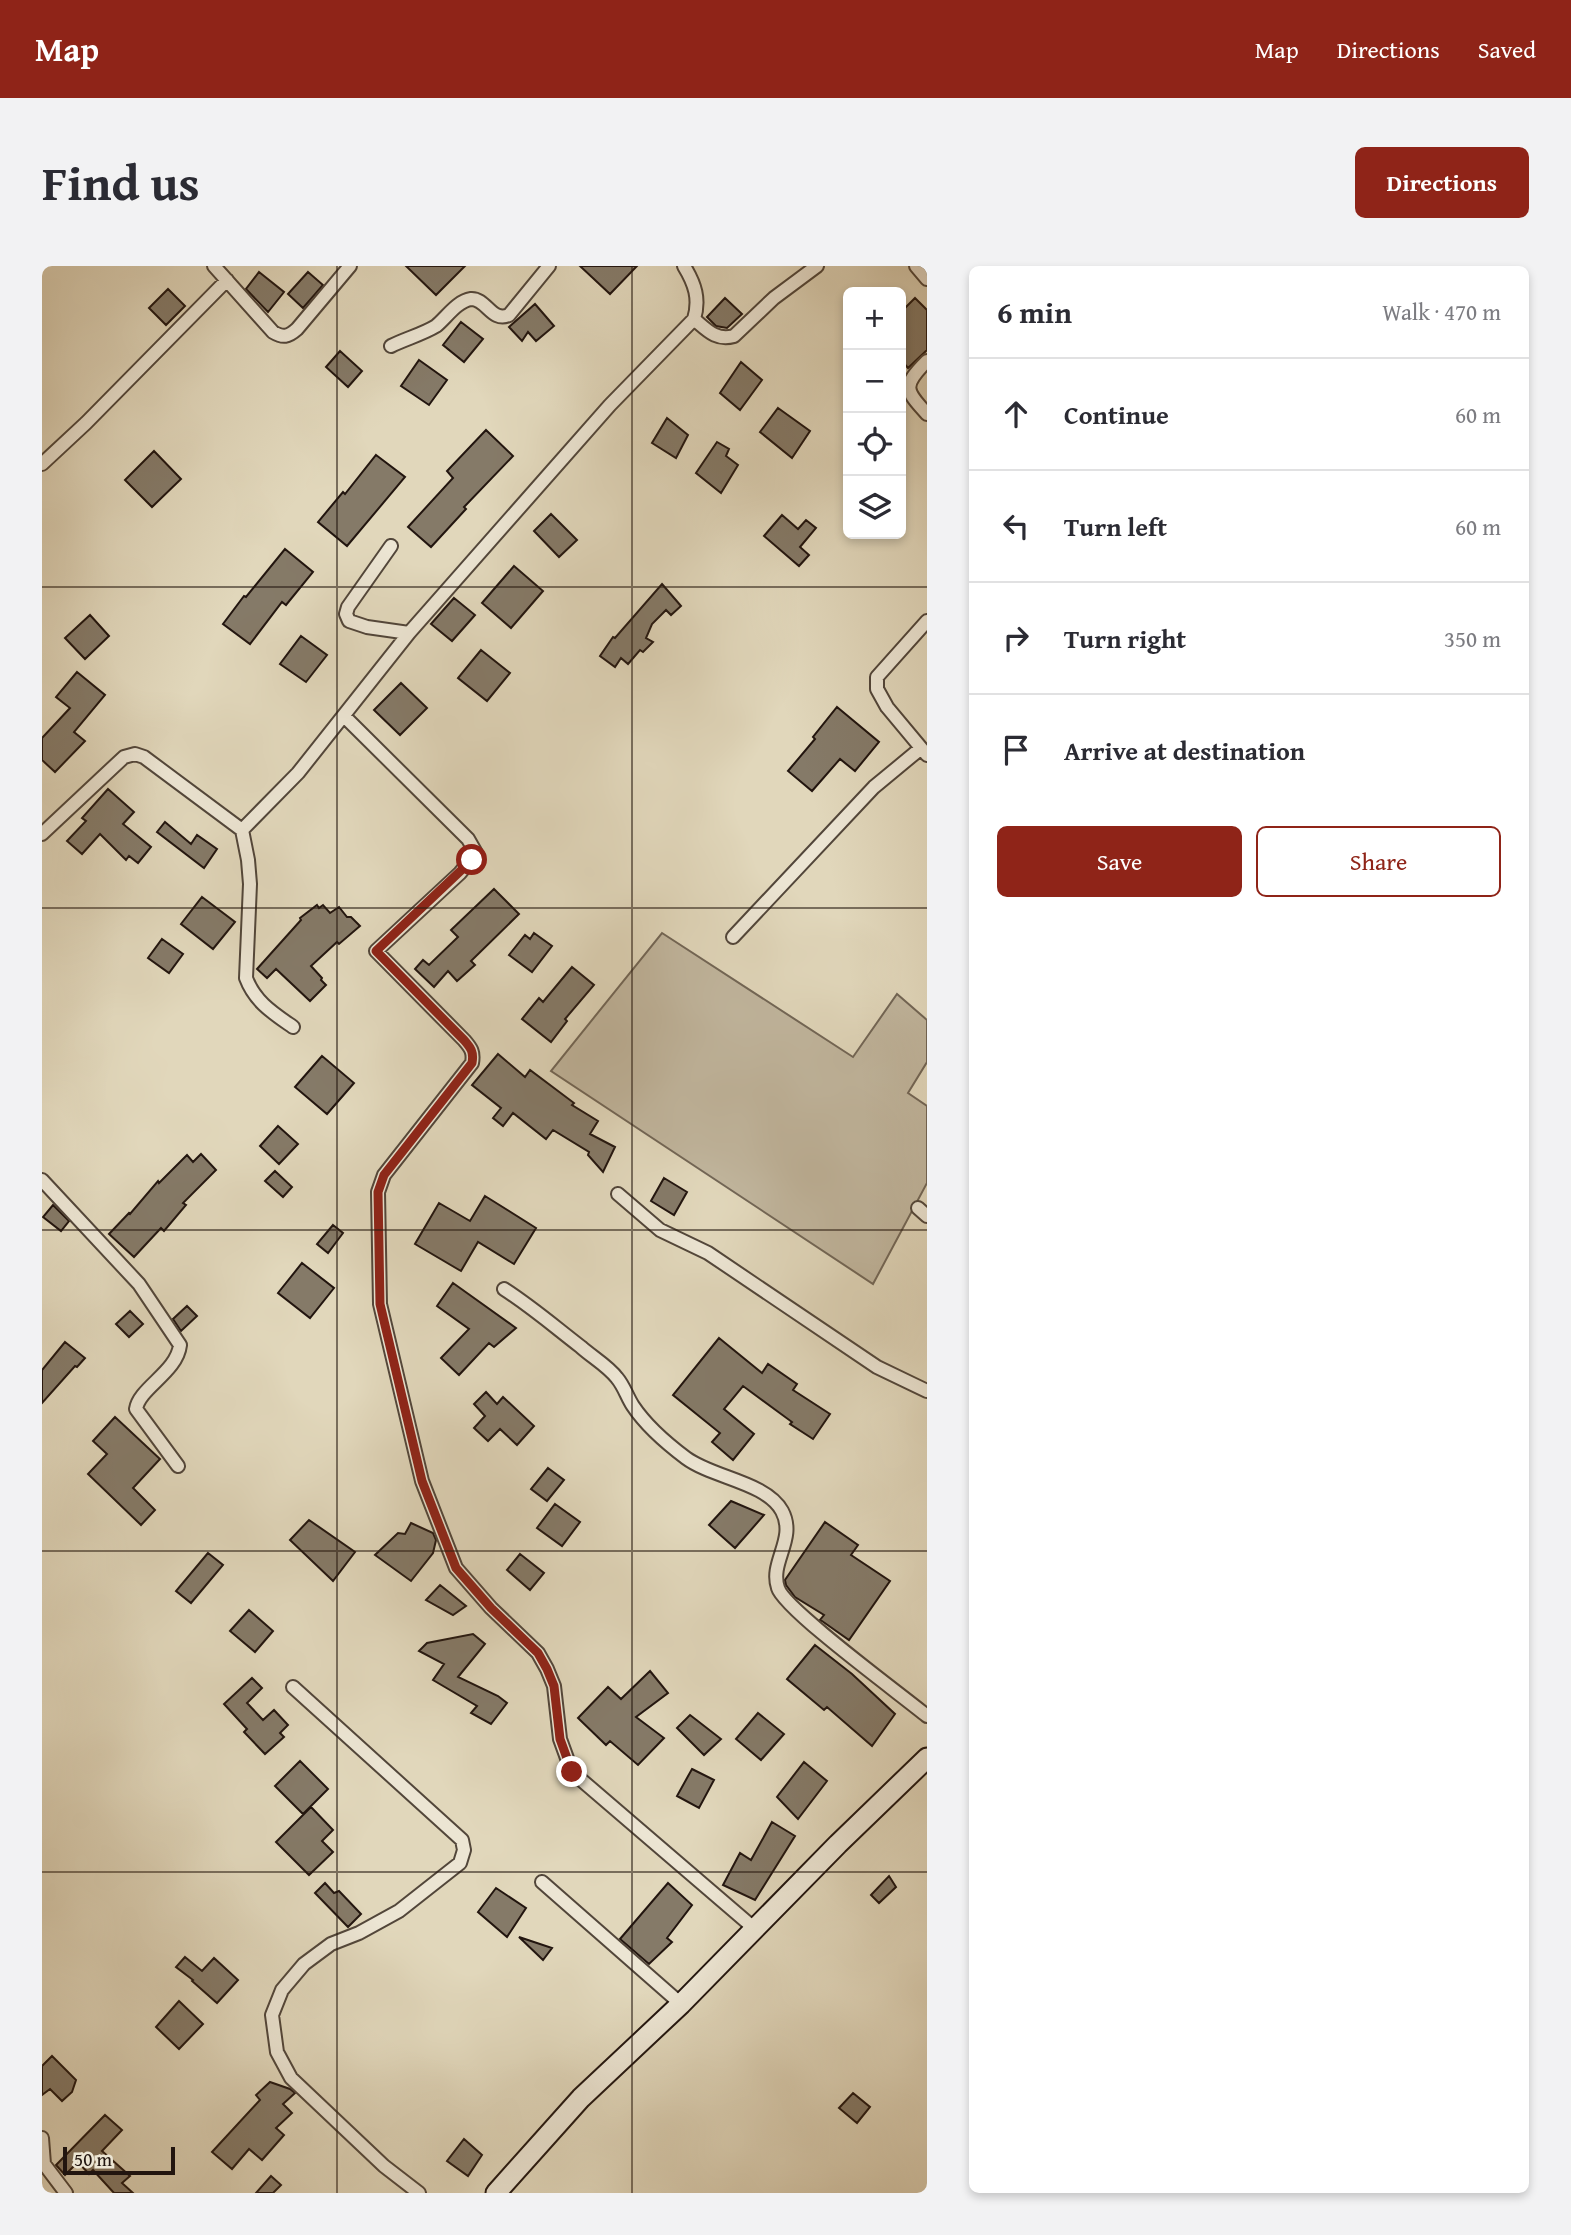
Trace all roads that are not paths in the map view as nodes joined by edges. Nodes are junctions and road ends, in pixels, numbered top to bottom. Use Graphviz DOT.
graph roads {
  1 [pos="214,266"];
  2 [pos="350,266"];
  3 [pos="549,266"];
  4 [pos="684,266"];
  5 [pos="817,266"];
  6 [pos="916,266"];
  7 [pos="927,279"];
  8 [pos="227,280"];
  9 [pos="694,319"];
  10 [pos="391,346"];
  11 [pos="927,361"];
  12 [pos="927,414"];
  13 [pos="42,464"];
  14 [pos="391,546"];
  15 [pos="927,621"];
  16 [pos="409,633"];
  17 [pos="344,716"];
  18 [pos="924,752"];
  19 [pos="242,830"];
  20 [pos="42,834"];
  21 [pos="733,937"];
  22 [pos="293,1027"];
  23 [pos="42,1180"];
  24 [pos="618,1194"];
  25 [pos="505,1289"];
  26 [pos="927,1391"];
  27 [pos="178,1466"];
  28 [pos="293,1687"];
  29 [pos="927,1716"];
  30 [pos="925,1762"];
  31 [pos="542,1882"];
  32 [pos="755,1929"];
  33 [pos="681,2004"];
  34 [pos="42,2138"];
  35 [pos="66,2193"];
  36 [pos="419,2193"];
  37 [pos="496,2193"];
  1 -- 8 [label="street"];
  2 -- 8 [label="street"];
  3 -- 10 [label="street"];
  4 -- 9 [label="street"];
  5 -- 9 [label="street"];
  6 -- 7 [label="street"];
  8 -- 13 [label="street"];
  9 -- 16 [label="street"];
  11 -- 12 [label="street"];
  14 -- 16 [label="street"];
  15 -- 18 [label="street"];
  16 -- 17 [label="street"];
  17 -- 19 [label="street"];
  17 -- 32 [label="street"];
  18 -- 21 [label="street"];
  19 -- 20 [label="street"];
  19 -- 22 [label="street"];
  23 -- 27 [label="street"];
  24 -- 26 [label="street"];
  25 -- 29 [label="street"];
  28 -- 36 [label="street"];
  30 -- 32 [label="street"];
  31 -- 33 [label="street"];
  32 -- 33 [label="street"];
  33 -- 37 [label="street"];
  34 -- 35 [label="street"];
}
